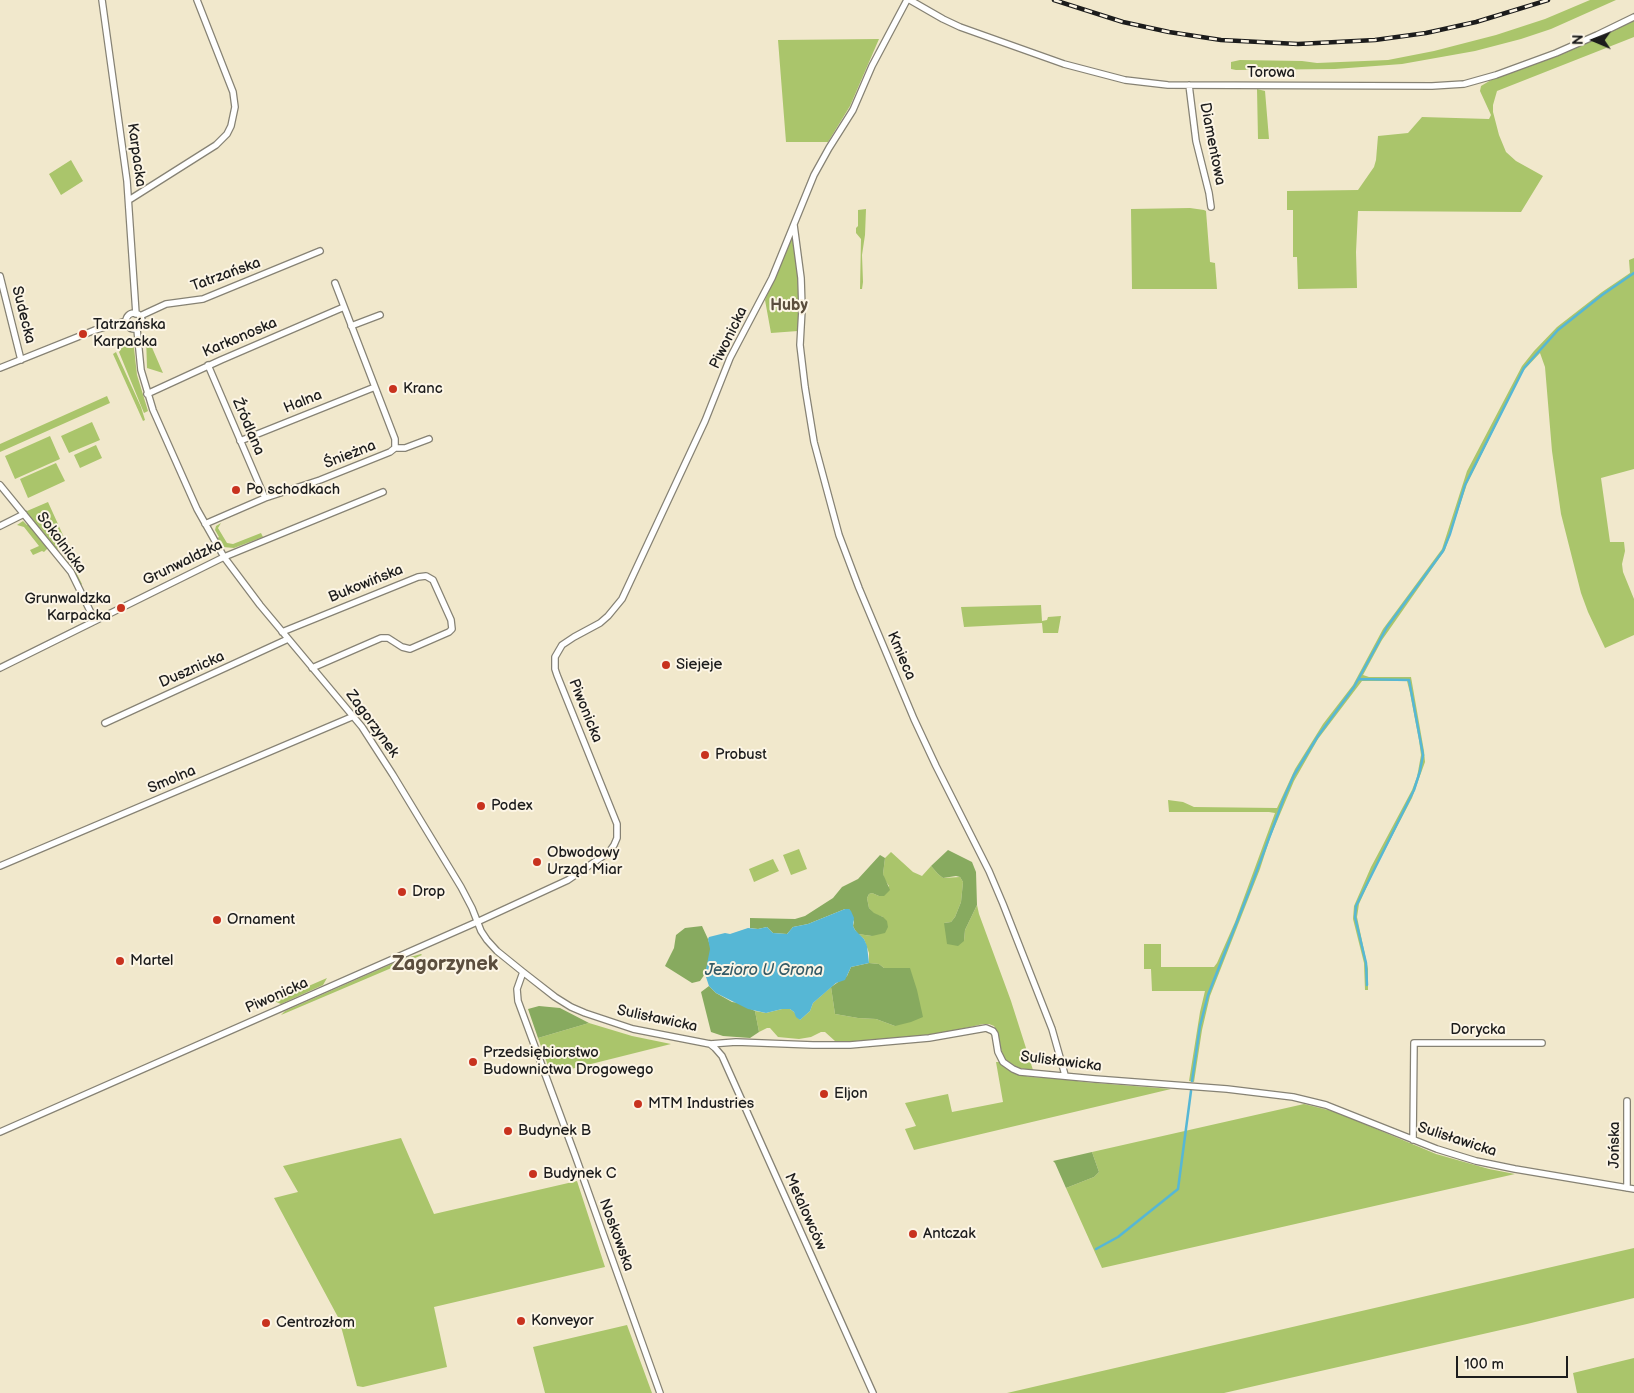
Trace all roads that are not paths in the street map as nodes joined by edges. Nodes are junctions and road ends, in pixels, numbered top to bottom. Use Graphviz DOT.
graph roads {
  1 [pos="102,0"];
  2 [pos="197,0"];
  3 [pos="909,0"];
  4 [pos="1634,17"];
  5 [pos="1189,85"];
  6 [pos="129,200"];
  7 [pos="1211,207"];
  8 [pos="794,226"];
  9 [pos="320,251"];
  10 [pos="0,276"];
  11 [pos="335,283"];
  12 [pos="344,308"];
  13 [pos="138,315"];
  14 [pos="380,315"];
  15 [pos="126,321"];
  16 [pos="352,326"];
  17 [pos="137,329"];
  18 [pos="21,360"];
  19 [pos="208,366"];
  20 [pos="0,368"];
  21 [pos="375,387"];
  22 [pos="147,394"];
  23 [pos="429,438"];
  24 [pos="240,441"];
  25 [pos="395,448"];
  26 [pos="0,485"];
  27 [pos="383,492"];
  28 [pos="265,498"];
  29 [pos="24,514"];
  30 [pos="205,524"];
  31 [pos="0,526"];
  32 [pos="224,557"];
  33 [pos="95,621"];
  34 [pos="282,632"];
  35 [pos="288,639"];
  36 [pos="0,668"];
  37 [pos="312,668"];
  38 [pos="354,716"];
  39 [pos="105,723"];
  40 [pos="0,866"];
  41 [pos="477,922"];
  42 [pos="523,972"];
  43 [pos="1542,1043"];
  44 [pos="710,1044"];
  45 [pos="1064,1075"];
  46 [pos="1627,1101"];
  47 [pos="0,1132"];
  48 [pos="1413,1140"];
  49 [pos="1631,1189"];
  50 [pos="660,1393"];
  51 [pos="873,1393"];
  1 -- 6 [label="street, Karpacka"];
  2 -- 6 [label="street"];
  3 -- 5 [label="street, Torowa"];
  3 -- 8 [label="street, Piwonicka"];
  4 -- 5 [label="street, Torowa"];
  5 -- 7 [label="street, Diamentowa"];
  6 -- 13 [label="street, Karpacka"];
  8 -- 41 [label="street, Piwonicka"];
  8 -- 45 [label="street, Kmieca"];
  9 -- 13 [label="street, Tatrzańska"];
  10 -- 18 [label="street, Sudecka"];
  11 -- 12 [label="street, Śnieżna"];
  12 -- 16 [label="street, Śnieżna"];
  12 -- 19 [label="street, Karkonoska"];
  13 -- 15 [label="street"];
  13 -- 17 [label="street"];
  14 -- 16 [label="street"];
  15 -- 17 [label="street"];
  15 -- 18 [label="street"];
  16 -- 21 [label="street, Śnieżna"];
  17 -- 22 [label="street"];
  18 -- 20 [label="street"];
  19 -- 22 [label="street, Karkonoska"];
  19 -- 24 [label="street, Źródlana"];
  21 -- 24 [label="street, Halna"];
  21 -- 25 [label="street, Śnieżna"];
  22 -- 30 [label="street"];
  23 -- 25 [label="street"];
  24 -- 28 [label="street, Źródlana"];
  25 -- 28 [label="street, Śnieżna"];
  26 -- 29 [label="street, Sokolnicka"];
  27 -- 32 [label="street, Grunwaldzka"];
  28 -- 30 [label="street, Śnieżna"];
  29 -- 31 [label="street"];
  29 -- 33 [label="street, Sokolnicka"];
  30 -- 32 [label="street"];
  32 -- 33 [label="street, Grunwaldzka"];
  32 -- 34 [label="street, Zagorzynek"];
  33 -- 36 [label="street, Grunwaldzka"];
  34 -- 35 [label="street, Zagorzynek"];
  34 -- 37 [label="street, Bukowińska"];
  35 -- 37 [label="street, Zagorzynek"];
  35 -- 39 [label="street, Dusznicka"];
  37 -- 38 [label="street, Zagorzynek"];
  38 -- 40 [label="street, Smolna"];
  38 -- 41 [label="street, Zagorzynek"];
  41 -- 42 [label="street, Sulisławicka"];
  41 -- 47 [label="street, Piwonicka"];
  42 -- 44 [label="street, Sulisławicka"];
  42 -- 50 [label="street, Noskowska"];
  43 -- 48 [label="street, Dorycka"];
  44 -- 45 [label="street, Sulisławicka"];
  44 -- 51 [label="street, Metalowców"];
  45 -- 48 [label="street, Sulisławicka"];
  46 -- 49 [label="street, Jońska"];
  48 -- 49 [label="street, Sulisławicka"];
}
